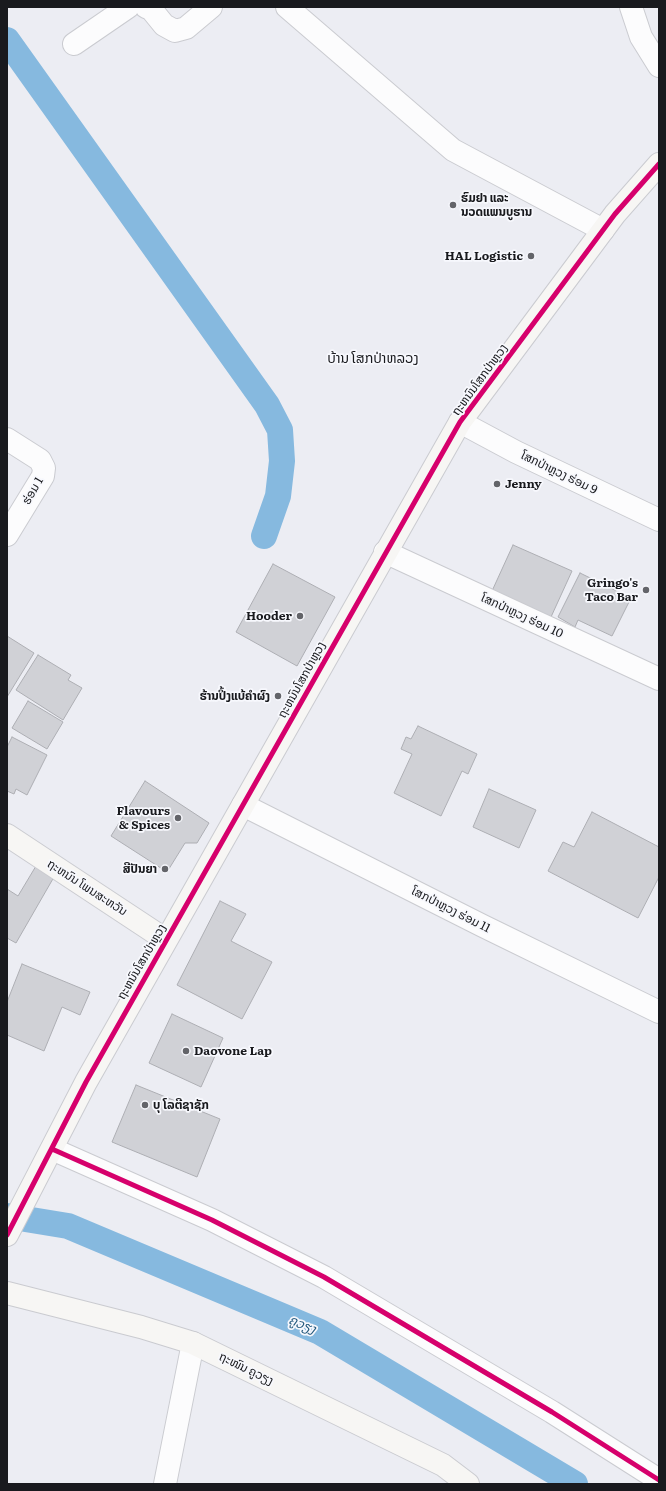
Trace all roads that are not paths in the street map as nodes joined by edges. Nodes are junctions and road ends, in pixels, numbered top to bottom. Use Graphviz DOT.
graph roads {
  1 [pos="128,7"];
  2 [pos="146,7"];
  3 [pos="211,7"];
  4 [pos="287,7"];
  5 [pos="631,7"];
  6 [pos="74,44"];
  7 [pos="659,66"];
  8 [pos="659,164"];
  9 [pos="603,230"];
  10 [pos="460,422"];
  11 [pos="7,439"];
  12 [pos="659,520"];
  13 [pos="7,535"];
  14 [pos="385,552"];
  15 [pos="659,679"];
  16 [pos="243,805"];
  17 [pos="7,835"];
  18 [pos="166,940"];
  19 [pos="659,1012"];
  20 [pos="52,1149"];
  21 [pos="7,1235"];
  22 [pos="7,1293"];
  23 [pos="193,1343"];
  24 [pos="659,1480"];
  25 [pos="165,1484"];
  26 [pos="468,1484"];
  1 -- 6 [label="street"];
  2 -- 3 [label="street"];
  4 -- 9 [label="street"];
  5 -- 7 [label="street"];
  8 -- 9 [label="street, ຖະຫນົນໂສກປ່າຫຼວງ"];
  9 -- 10 [label="street, ຖະຫນົນໂສກປ່າຫຼວງ"];
  10 -- 12 [label="street, ໂສກປ່າຫຼວງ ຮ່ອມ 9"];
  10 -- 14 [label="street, ຖະຫນົນໂສກປ່າຫຼວງ"];
  11 -- 13 [label="street, ຮ່ອມ 1"];
  14 -- 15 [label="street, ໂສກປ່າຫຼວງ ຮ່ອມ 10"];
  14 -- 16 [label="street, ຖະຫນົນໂສກປ່າຫຼວງ"];
  16 -- 18 [label="street, ຖະຫນົນໂສກປ່າຫຼວງ"];
  16 -- 19 [label="street, ໂສກປ່າຫຼວງ ຮ່ອມ 11"];
  17 -- 18 [label="street, ຖະຫນົນ ໂພນສະຫວັນ"];
  18 -- 20 [label="street, ຖະຫນົນໂສກປ່າຫຼວງ"];
  20 -- 21 [label="street, ຖະຫນົນໂສກປ່າຫຼວງ"];
  20 -- 24 [label="street"];
  22 -- 23 [label="street, ຖະໜົນ ຄູວຽງ"];
  23 -- 25 [label="street"];
  23 -- 26 [label="street, ຖະໜົນ ຄູວຽງ"];
}
